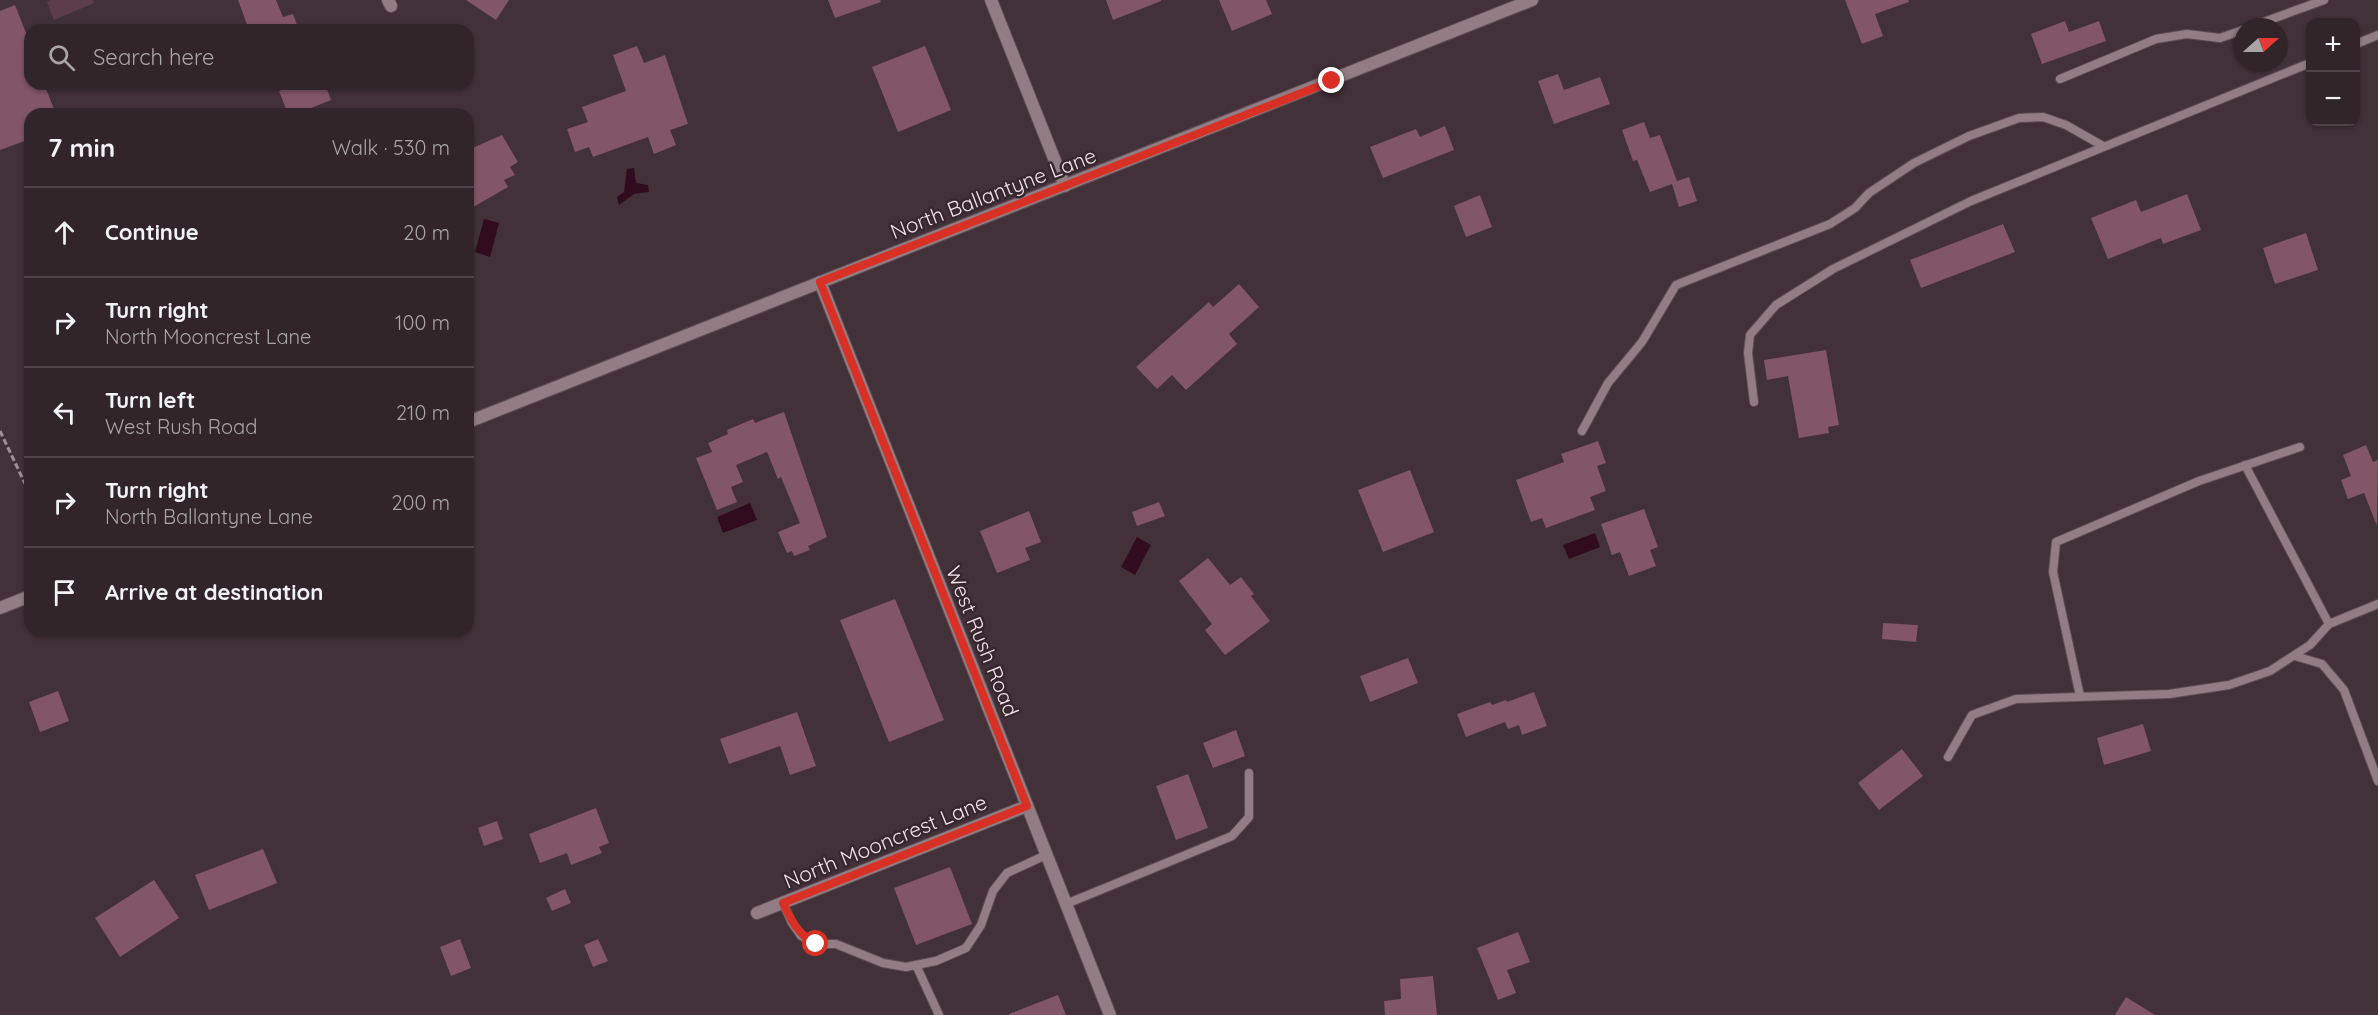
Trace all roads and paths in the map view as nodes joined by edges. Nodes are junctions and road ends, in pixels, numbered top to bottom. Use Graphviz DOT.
graph roads {
  1 [pos="991,0"];
  2 [pos="1532,0"];
  3 [pos="2324,0"];
  4 [pos="2275,18"];
  5 [pos="2234,33"];
  6 [pos="2378,36"];
  7 [pos="2360,42"];
  8 [pos="2306,65"];
  9 [pos="2060,79"];
  10 [pos="2103,146"];
  11 [pos="1065,186"];
  12 [pos="820,282"];
  13 [pos="1754,402"];
  14 [pos="474,420"];
  15 [pos="0,431"];
  16 [pos="1582,431"];
  17 [pos="2300,447"];
  18 [pos="2245,465"];
  19 [pos="24,481"];
  20 [pos="24,599"];
  21 [pos="2378,603"];
  22 [pos="0,608"];
  23 [pos="2329,624"];
  24 [pos="2295,656"];
  25 [pos="2080,696"];
  26 [pos="1948,757"];
  27 [pos="1249,773"];
  28 [pos="2378,781"];
  29 [pos="1027,806"];
  30 [pos="1046,855"];
  31 [pos="783,903"];
  32 [pos="1066,904"];
  33 [pos="757,913"];
  34 [pos="916,965"];
  35 [pos="939,1015"];
  36 [pos="1110,1015"];
  1 -- 11 [label="street"];
  2 -- 11 [label="street, North Ballantyne Lane"];
  3 -- 4 [label="lane"];
  5 -- 9 [label="lane"];
  6 -- 7 [label="lane"];
  8 -- 10 [label="lane"];
  10 -- 13 [label="lane"];
  10 -- 16 [label="lane"];
  11 -- 12 [label="street, North Ballantyne Lane"];
  12 -- 14 [label="street, North Ballantyne Lane"];
  12 -- 29 [label="street, West Rush Road"];
  15 -- 19 [label="path"];
  17 -- 18 [label="lane"];
  18 -- 23 [label="lane"];
  18 -- 25 [label="lane"];
  20 -- 22 [label="street"];
  21 -- 23 [label="lane"];
  23 -- 24 [label="lane"];
  24 -- 25 [label="lane"];
  24 -- 28 [label="lane"];
  25 -- 26 [label="lane"];
  27 -- 32 [label="lane"];
  29 -- 30 [label="street, West Rush Road"];
  29 -- 31 [label="street, North Mooncrest Lane"];
  30 -- 32 [label="street, West Rush Road"];
  30 -- 34 [label="lane"];
  31 -- 33 [label="street, North Mooncrest Lane"];
  31 -- 34 [label="lane"];
  32 -- 36 [label="street, West Rush Road"];
  34 -- 35 [label="lane"];
}
